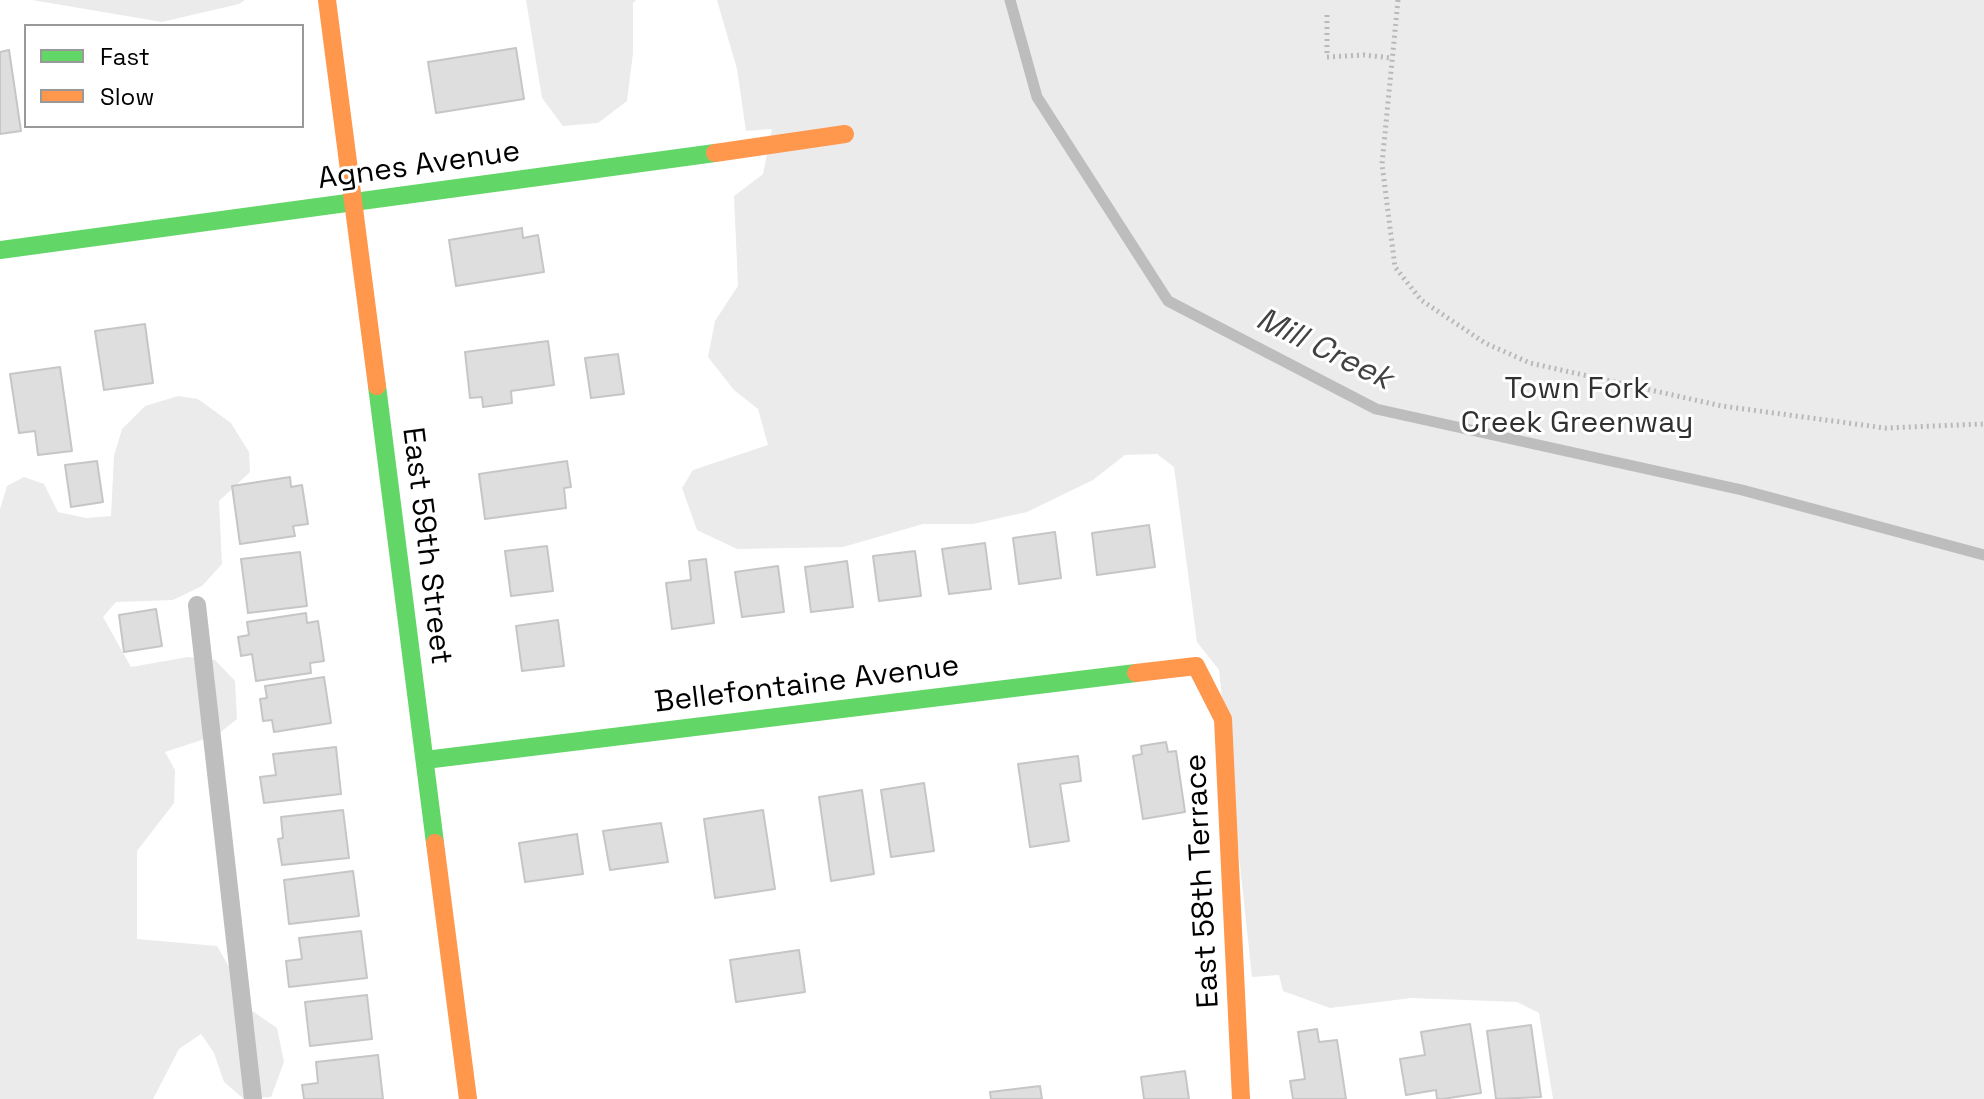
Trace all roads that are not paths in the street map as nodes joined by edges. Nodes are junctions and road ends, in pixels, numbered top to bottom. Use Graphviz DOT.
graph roads {
  1 [pos="327,0"];
  2 [pos="845,134"];
  3 [pos="353,204"];
  4 [pos="0,250"];
  5 [pos="197,605"];
  6 [pos="1196,666"];
  7 [pos="425,760"];
  8 [pos="253,1099"];
  9 [pos="468,1099"];
  10 [pos="1241,1099"];
  1 -- 3 [label="street, East 59th Street"];
  2 -- 3 [label="street, Agnes Avenue"];
  3 -- 4 [label="street, Agnes Avenue"];
  3 -- 7 [label="street, East 59th Street"];
  5 -- 8 [label="lane"];
  6 -- 7 [label="street, Bellefontaine Avenue"];
  6 -- 10 [label="street, East 58th Terrace"];
  7 -- 9 [label="street, East 59th Street"];
}
